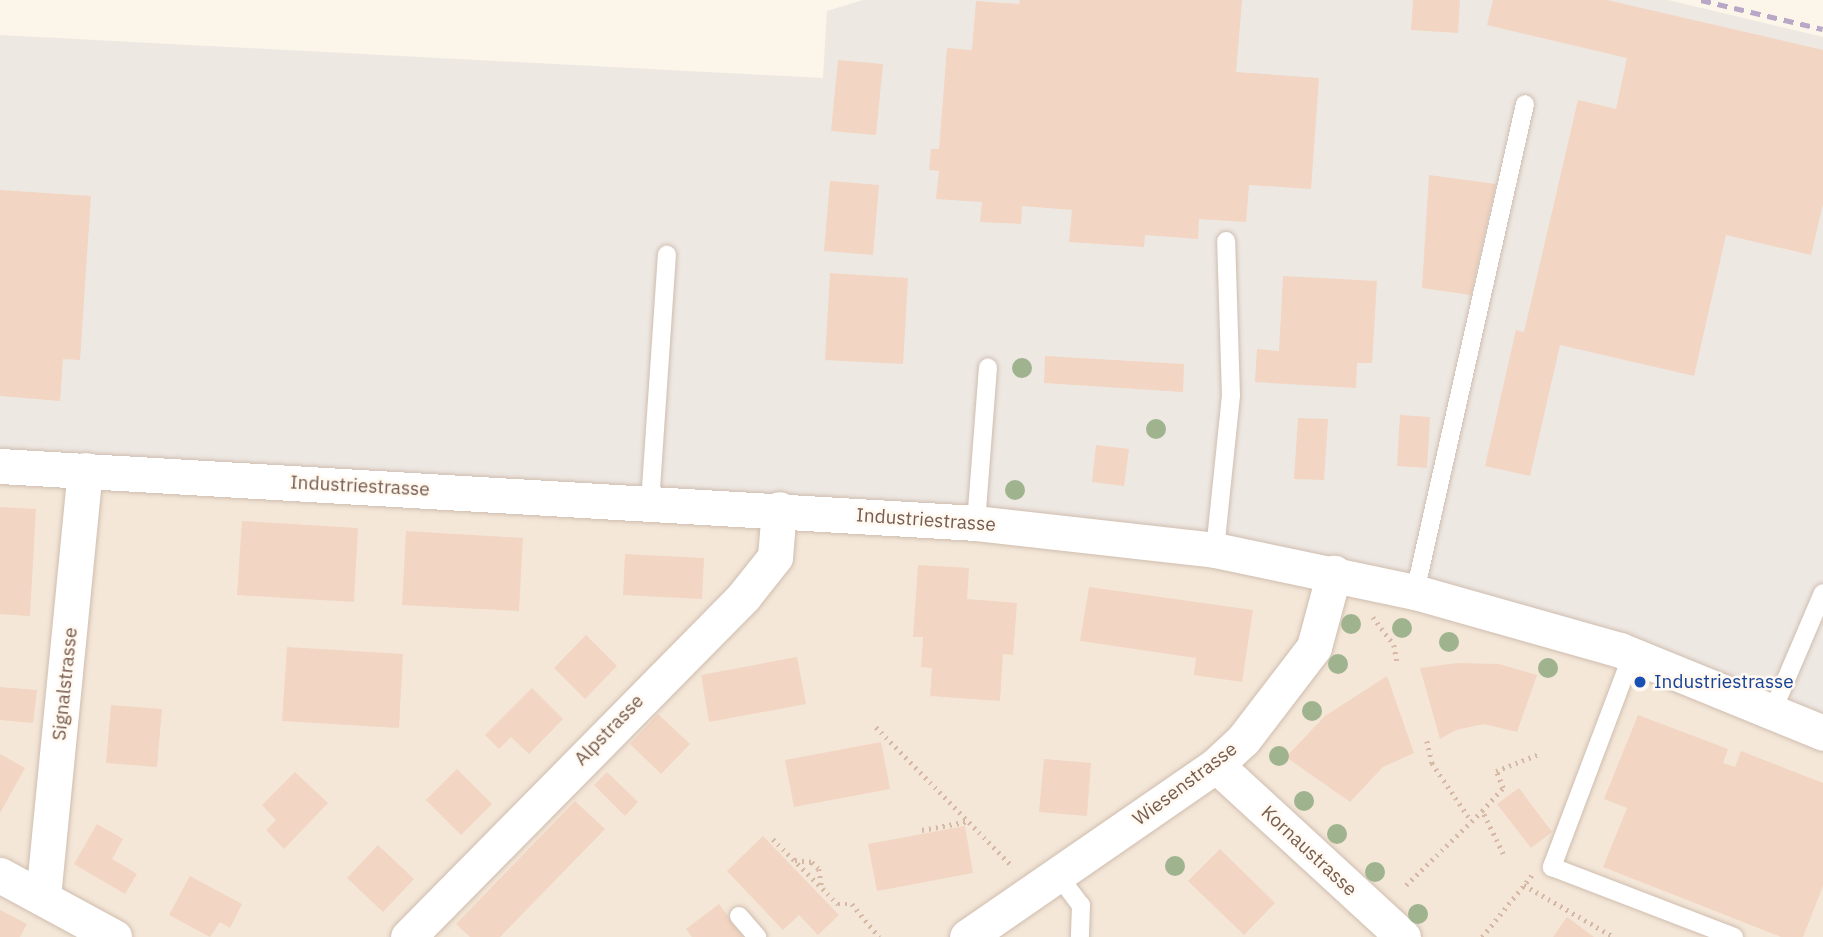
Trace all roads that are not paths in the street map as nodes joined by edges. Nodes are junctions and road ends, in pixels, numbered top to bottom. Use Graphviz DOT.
graph roads {
  1 [pos="1525,104"];
  2 [pos="1226,241"];
  3 [pos="667,255"];
  4 [pos="988,367"];
  5 [pos="0,466"];
  6 [pos="85,470"];
  7 [pos="650,502"];
  8 [pos="779,509"];
  9 [pos="975,523"];
  10 [pos="1215,550"];
  11 [pos="1334,573"];
  12 [pos="1415,592"];
  13 [pos="1823,593"];
  14 [pos="1632,655"];
  15 [pos="1773,710"];
  16 [pos="1823,733"];
  17 [pos="1216,765"];
  18 [pos="0,875"];
  19 [pos="1058,875"];
  20 [pos="43,897"];
  21 [pos="739,916"];
  22 [pos="76,928"];
  23 [pos="114,937"];
  24 [pos="408,937"];
  25 [pos="757,937"];
  26 [pos="967,937"];
  27 [pos="1080,937"];
  28 [pos="1403,937"];
  29 [pos="1734,937"];
  1 -- 12 [label="lane"];
  2 -- 10 [label="lane"];
  3 -- 7 [label="lane"];
  4 -- 9 [label="lane"];
  5 -- 6 [label="street, Industriestrasse"];
  6 -- 7 [label="street, Industriestrasse"];
  6 -- 20 [label="street, Signalstrasse"];
  7 -- 8 [label="street, Industriestrasse"];
  8 -- 9 [label="street, Industriestrasse"];
  8 -- 24 [label="street, Alpstrasse"];
  9 -- 10 [label="street, Industriestrasse"];
  10 -- 11 [label="street, Industriestrasse"];
  11 -- 12 [label="street, Industriestrasse"];
  11 -- 17 [label="street, Wiesenstrasse"];
  12 -- 14 [label="street, Industriestrasse"];
  13 -- 15 [label="lane"];
  14 -- 15 [label="street, Industriestrasse"];
  14 -- 29 [label="lane"];
  15 -- 16 [label="street, Industriestrasse"];
  17 -- 19 [label="street, Wiesenstrasse"];
  17 -- 28 [label="street, Kornaustrasse"];
  18 -- 20 [label="street"];
  19 -- 26 [label="street, Wiesenstrasse"];
  19 -- 27 [label="lane"];
  20 -- 22 [label="street"];
  21 -- 25 [label="lane"];
  22 -- 23 [label="street"];
}
